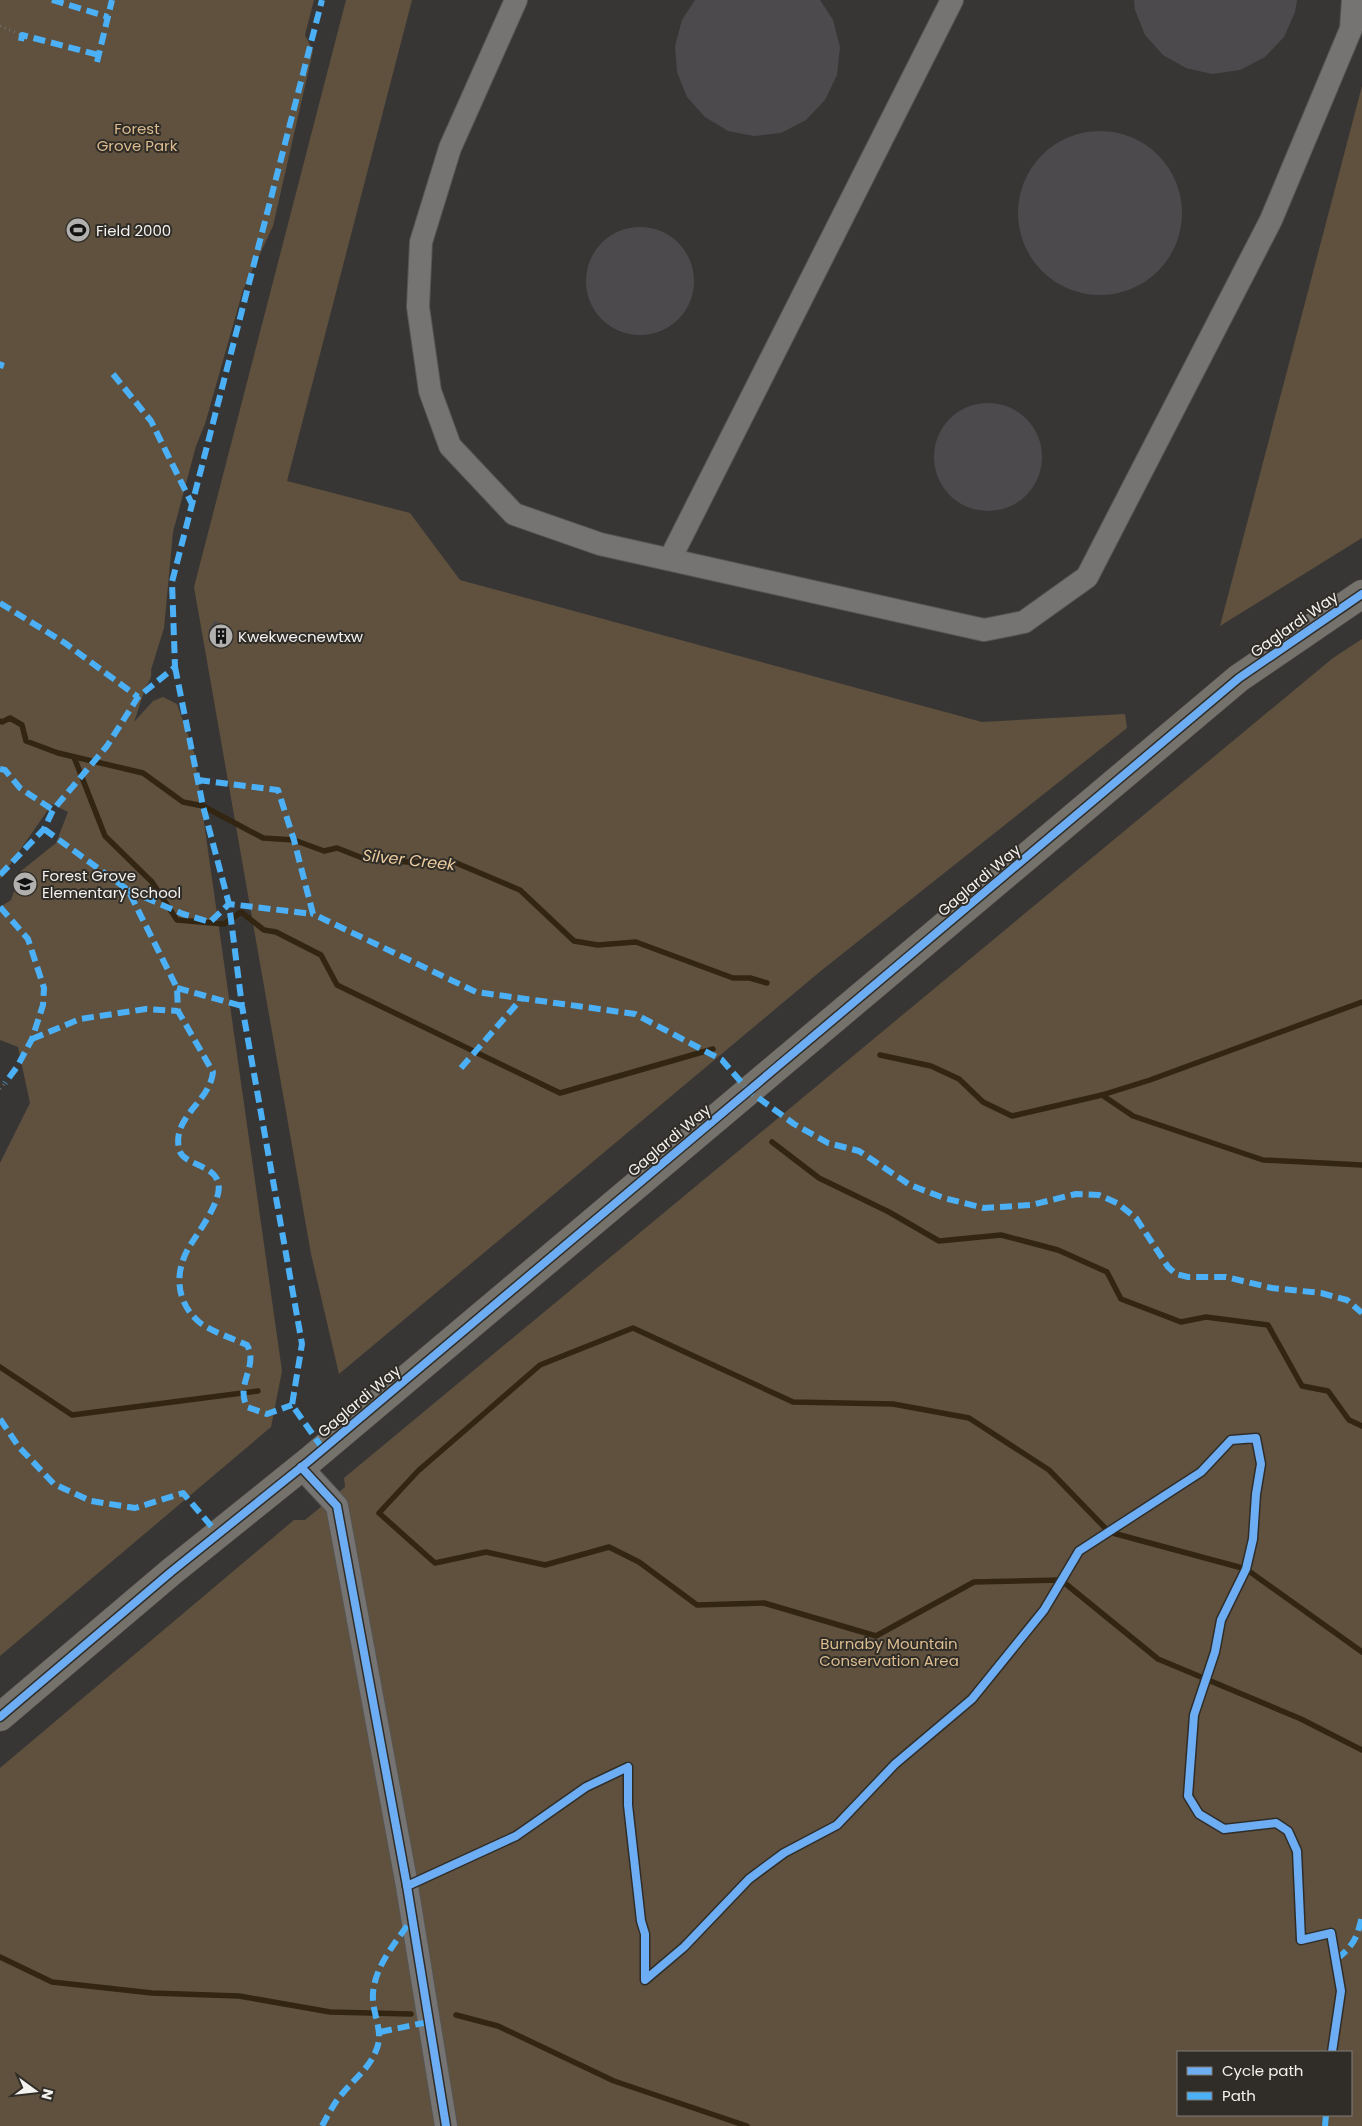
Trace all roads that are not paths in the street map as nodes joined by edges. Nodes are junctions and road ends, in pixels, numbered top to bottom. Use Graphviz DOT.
graph roads {
  1 [pos="516,0"];
  2 [pos="952,0"];
  3 [pos="1353,0"];
  4 [pos="670,559"];
  5 [pos="1362,594"];
  6 [pos="301,1467"];
  7 [pos="0,1717"];
  8 [pos="446,2126"];
  1 -- 4 [label="lane"];
  2 -- 4 [label="lane"];
  3 -- 4 [label="lane"];
  5 -- 6 [label="main road, Gaglardi Way"];
  6 -- 7 [label="main road, Gaglardi Way"];
  6 -- 8 [label="lane"];
}
